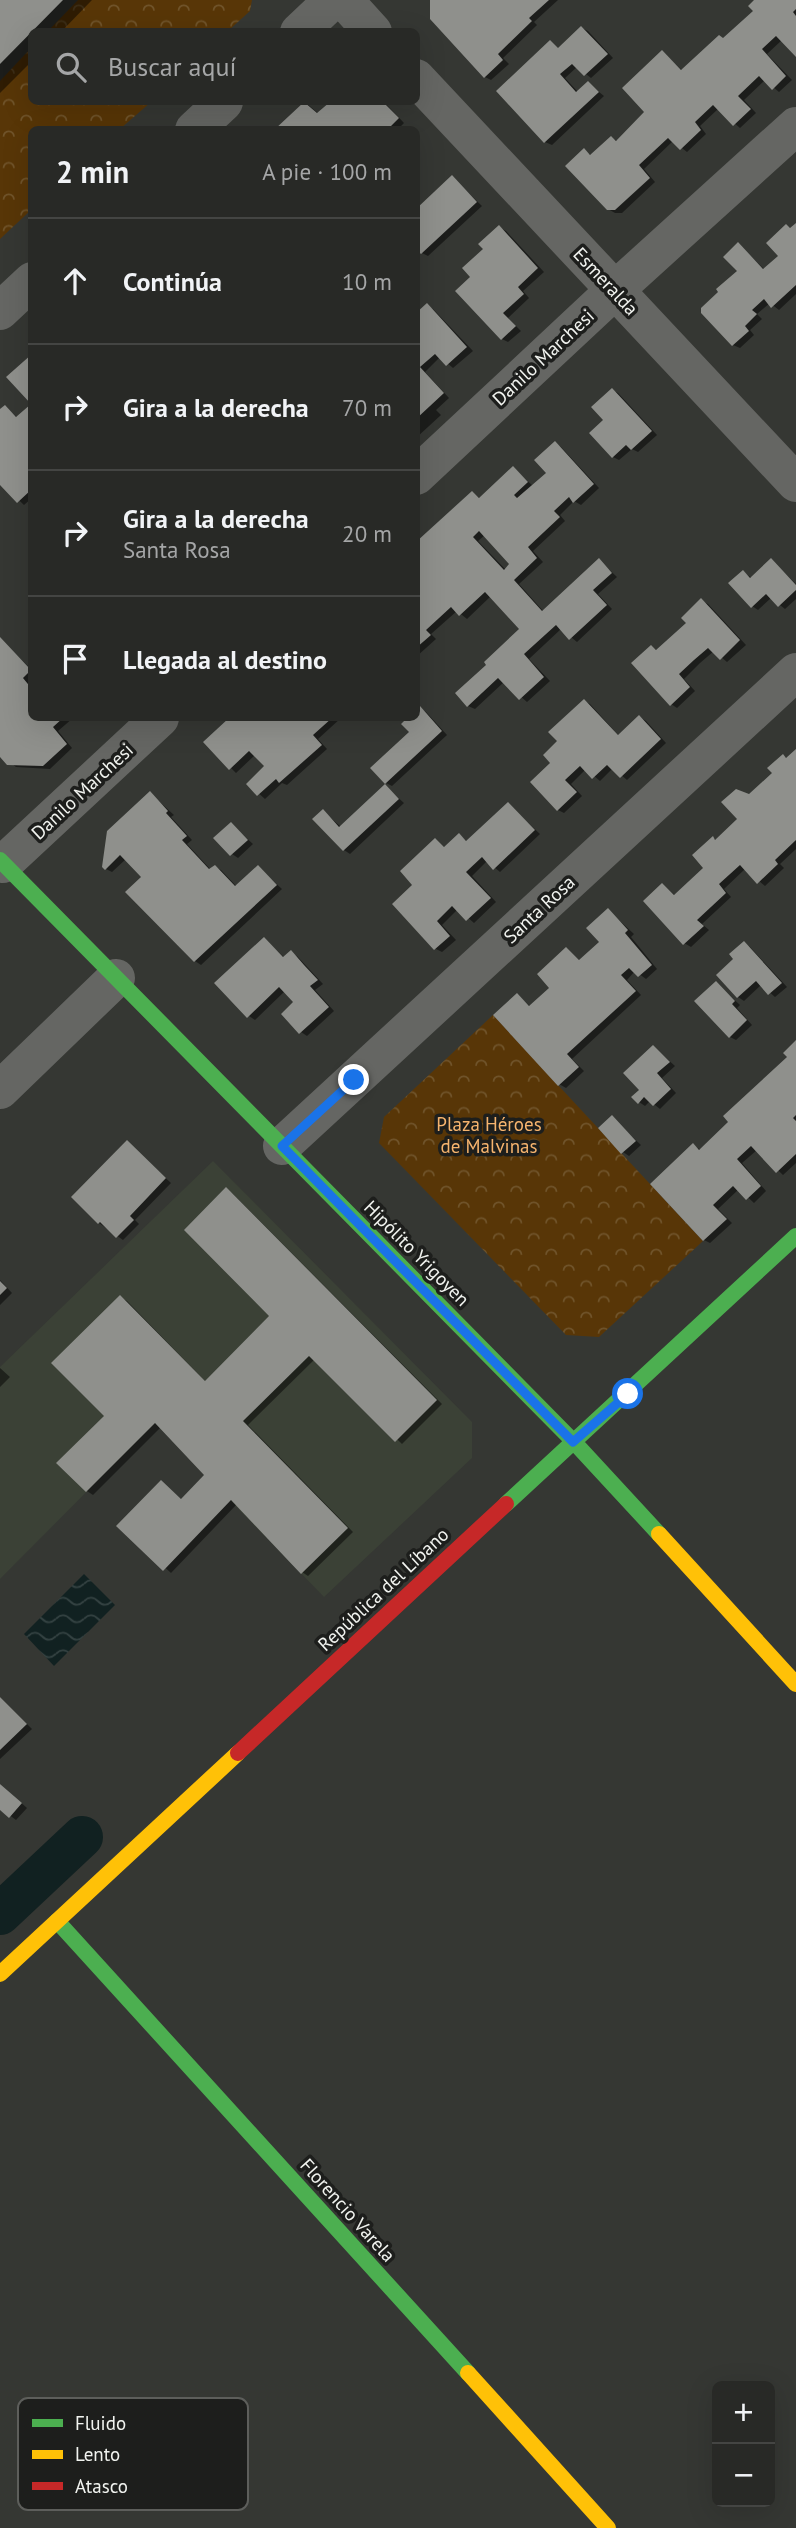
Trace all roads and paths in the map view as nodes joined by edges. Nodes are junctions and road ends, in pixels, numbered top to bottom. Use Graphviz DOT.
graph roads {
  1 [pos="333,0"];
  2 [pos="344,0"];
  3 [pos="303,28"];
  4 [pos="369,28"];
  5 [pos="420,82"];
  6 [pos="221,105"];
  7 [pos="198,126"];
  8 [pos="796,126"];
  9 [pos="28,285"];
  10 [pos="615,290"];
  11 [pos="0,311"];
  12 [pos="420,472"];
  13 [pos="796,483"];
  14 [pos="796,672"];
  15 [pos="157,721"];
  16 [pos="2,862"];
  17 [pos="116,978"];
  18 [pos="0,1090"];
  19 [pos="282,1146"];
  20 [pos="796,1236"];
  21 [pos="573,1442"];
  22 [pos="796,1684"];
  23 [pos="57,1921"];
  24 [pos="0,1974"];
  25 [pos="608,2528"];
  1 -- 3 [label="street"];
  2 -- 4 [label="street"];
  5 -- 10 [label="street, Esmeralda"];
  6 -- 7 [label="street"];
  8 -- 10 [label="street, Danilo Marchesi"];
  9 -- 11 [label="street"];
  10 -- 12 [label="street, Danilo Marchesi"];
  10 -- 13 [label="street, Esmeralda"];
  14 -- 19 [label="street, Santa Rosa"];
  15 -- 16 [label="street, Danilo Marchesi"];
  16 -- 17 [label="main road, Hipólito Yrigoyen"];
  17 -- 18 [label="street"];
  17 -- 19 [label="main road, Hipólito Yrigoyen"];
  19 -- 21 [label="main road, Hipólito Yrigoyen"];
  20 -- 21 [label="main road, República del Líbano"];
  21 -- 22 [label="main road, Hipólito Yrigoyen"];
  21 -- 23 [label="main road, República del Líbano"];
  23 -- 24 [label="main road, República del Líbano"];
  23 -- 25 [label="main road, Florencio Varela"];
}
